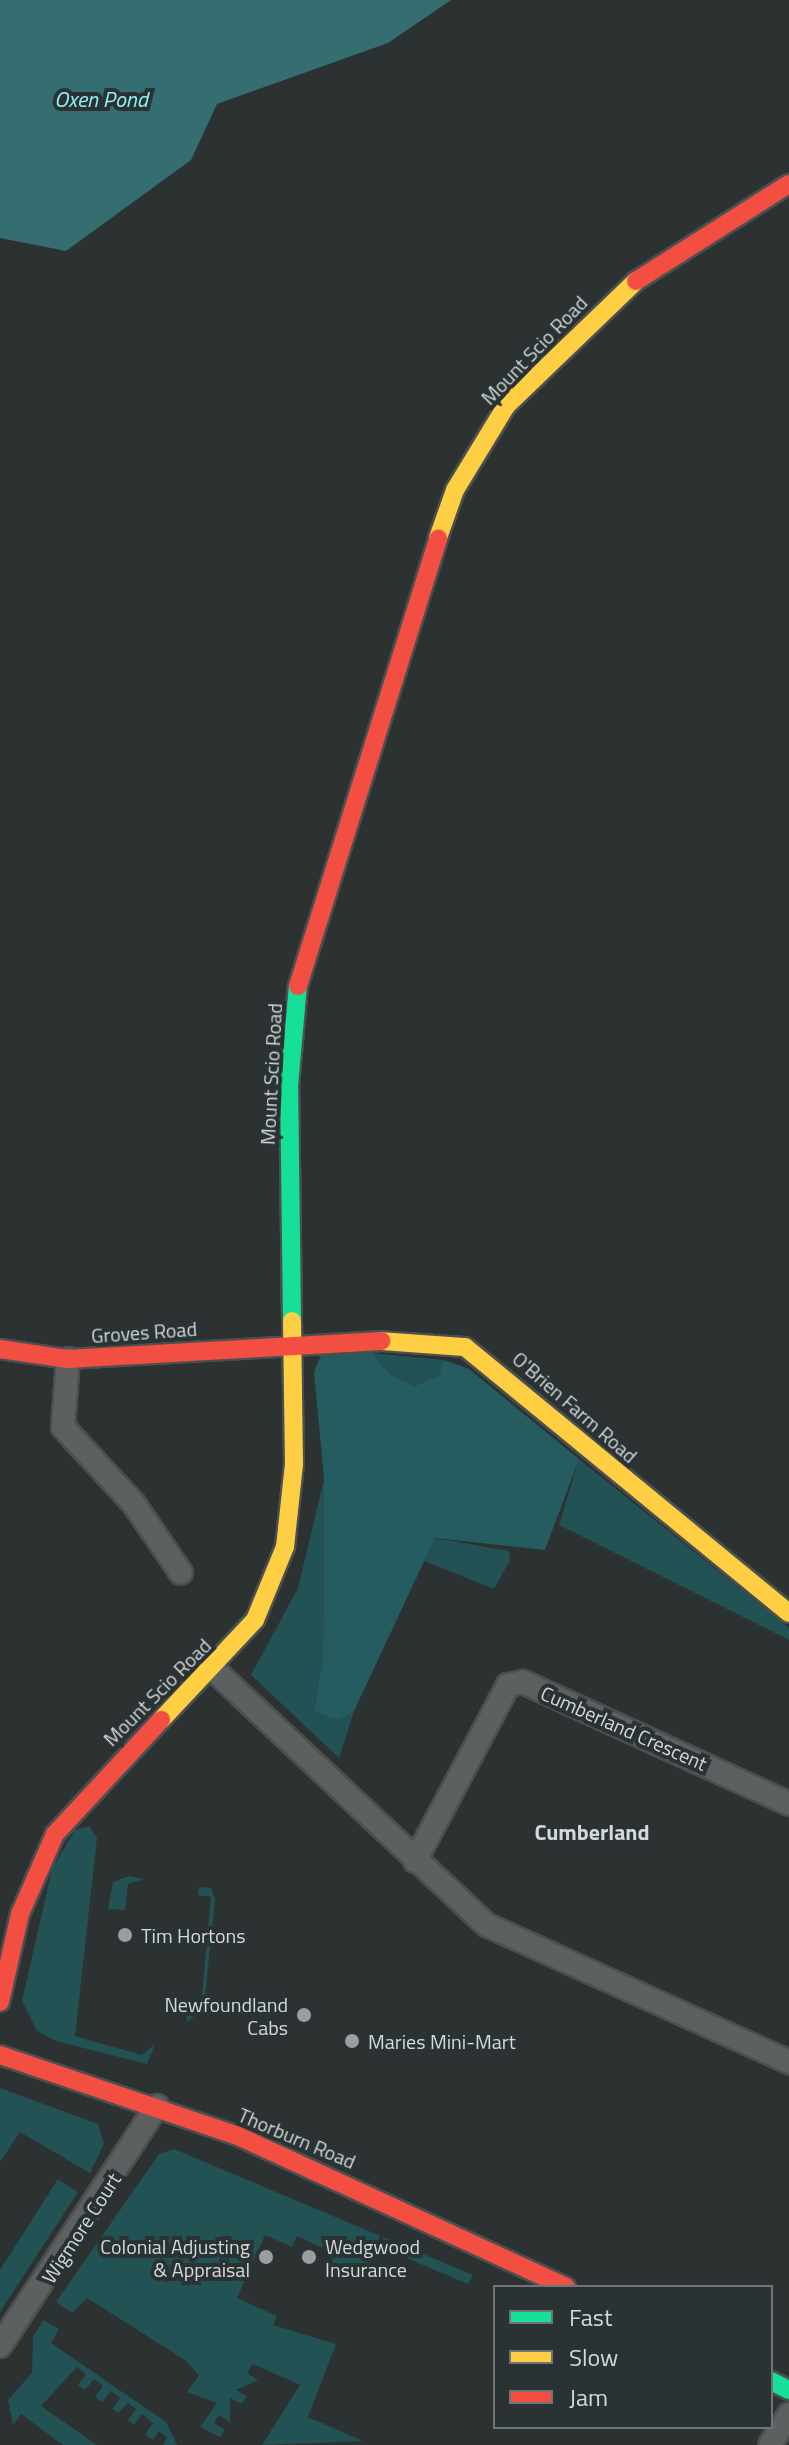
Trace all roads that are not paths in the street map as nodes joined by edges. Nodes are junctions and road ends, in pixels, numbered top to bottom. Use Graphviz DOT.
graph roads {
  1 [pos="789,184"];
  2 [pos="291,1342"];
  3 [pos="0,1349"];
  4 [pos="68,1359"];
  5 [pos="181,1573"];
  6 [pos="789,1613"];
  7 [pos="213,1669"];
  8 [pos="789,1804"];
  9 [pos="415,1861"];
  10 [pos="0,2002"];
  11 [pos="0,2055"];
  12 [pos="789,2062"];
  13 [pos="157,2106"];
  14 [pos="562,2285"];
  15 [pos="0,2346"];
  16 [pos="789,2415"];
  17 [pos="770,2445"];
  1 -- 2 [label="street, Mount Scio Road"];
  2 -- 4 [label="street, Groves Road"];
  2 -- 6 [label="street, O'Brien Farm Road"];
  2 -- 7 [label="street, Mount Scio Road"];
  3 -- 4 [label="street, Groves Road"];
  4 -- 5 [label="street"];
  7 -- 9 [label="street"];
  7 -- 10 [label="street, Mount Scio Road"];
  8 -- 9 [label="street, Cumberland Crescent"];
  9 -- 12 [label="street"];
  11 -- 13 [label="street, Thorburn Road"];
  13 -- 14 [label="street, Thorburn Road"];
  13 -- 15 [label="street, Wigmore Court"];
  16 -- 17 [label="street"];
}
